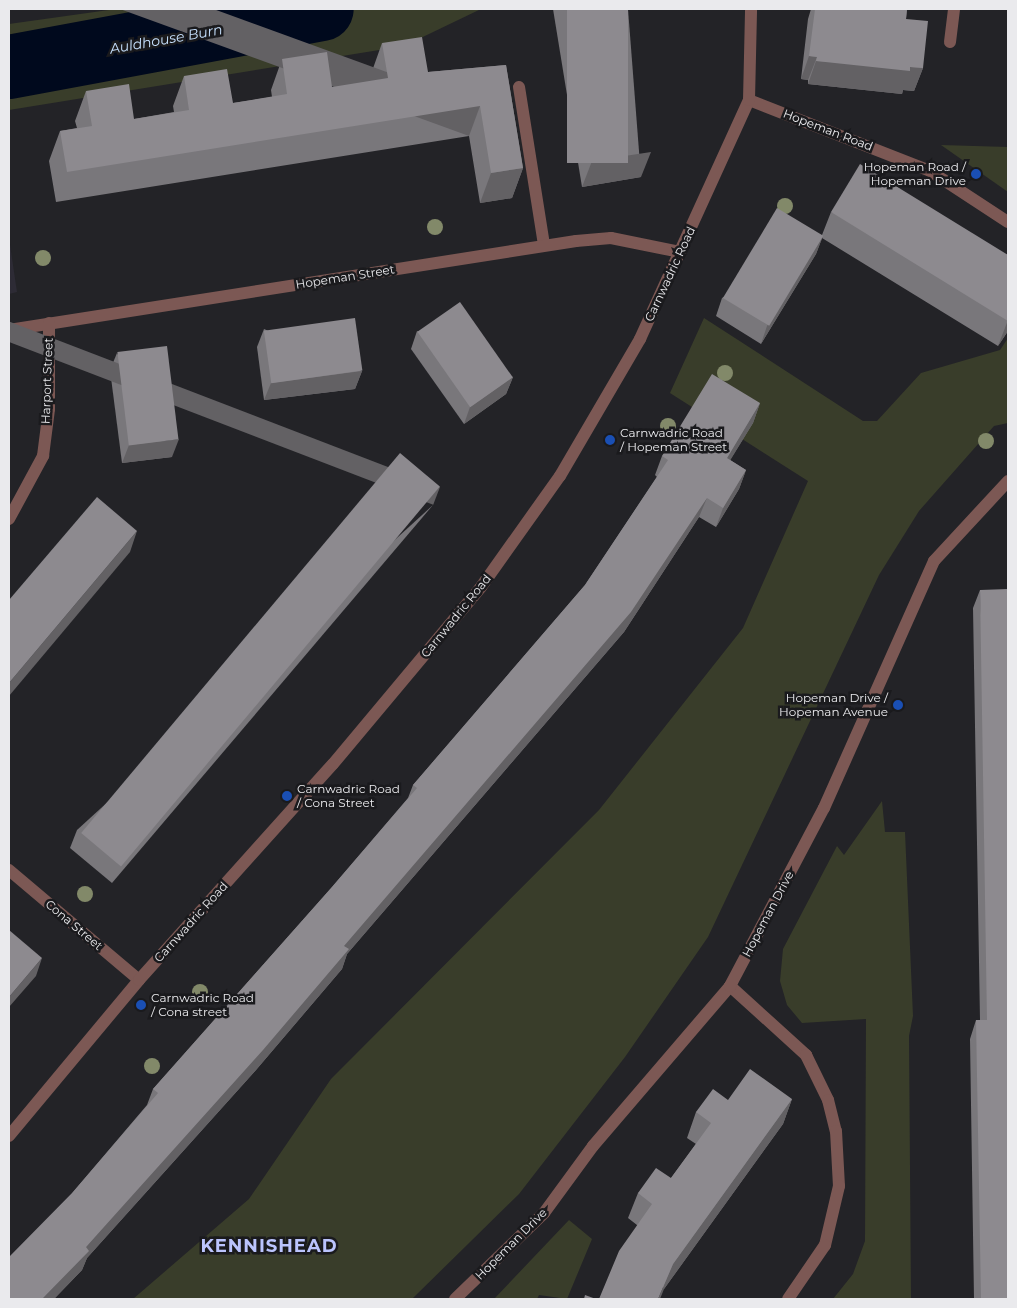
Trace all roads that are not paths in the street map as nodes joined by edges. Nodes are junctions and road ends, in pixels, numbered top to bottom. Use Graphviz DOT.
graph roads {
  1 [pos="752,9"];
  2 [pos="954,9"];
  3 [pos="950,42"];
  4 [pos="519,87"];
  5 [pos="749,100"];
  6 [pos="1008,222"];
  7 [pos="544,245"];
  8 [pos="680,252"];
  9 [pos="49,323"];
  10 [pos="9,330"];
  11 [pos="1008,481"];
  12 [pos="9,518"];
  13 [pos="9,870"];
  14 [pos="139,980"];
  15 [pos="730,986"];
  16 [pos="9,1136"];
  17 [pos="454,1299"];
  18 [pos="788,1299"];
  1 -- 5 [label="street, Carnwadric Road"];
  2 -- 3 [label="street"];
  4 -- 7 [label="street"];
  5 -- 6 [label="street, Hopeman Road"];
  5 -- 8 [label="street, Carnwadric Road"];
  7 -- 8 [label="street, Hopeman Street"];
  7 -- 9 [label="street, Hopeman Street"];
  8 -- 14 [label="street, Carnwadric Road"];
  9 -- 10 [label="street, Hopeman Street"];
  9 -- 12 [label="street, Harport Street"];
  11 -- 15 [label="street, Hopeman Drive"];
  13 -- 14 [label="street, Cona Street"];
  14 -- 16 [label="street, Carnwadric Road"];
  15 -- 17 [label="street, Hopeman Drive"];
  15 -- 18 [label="street"];
}
